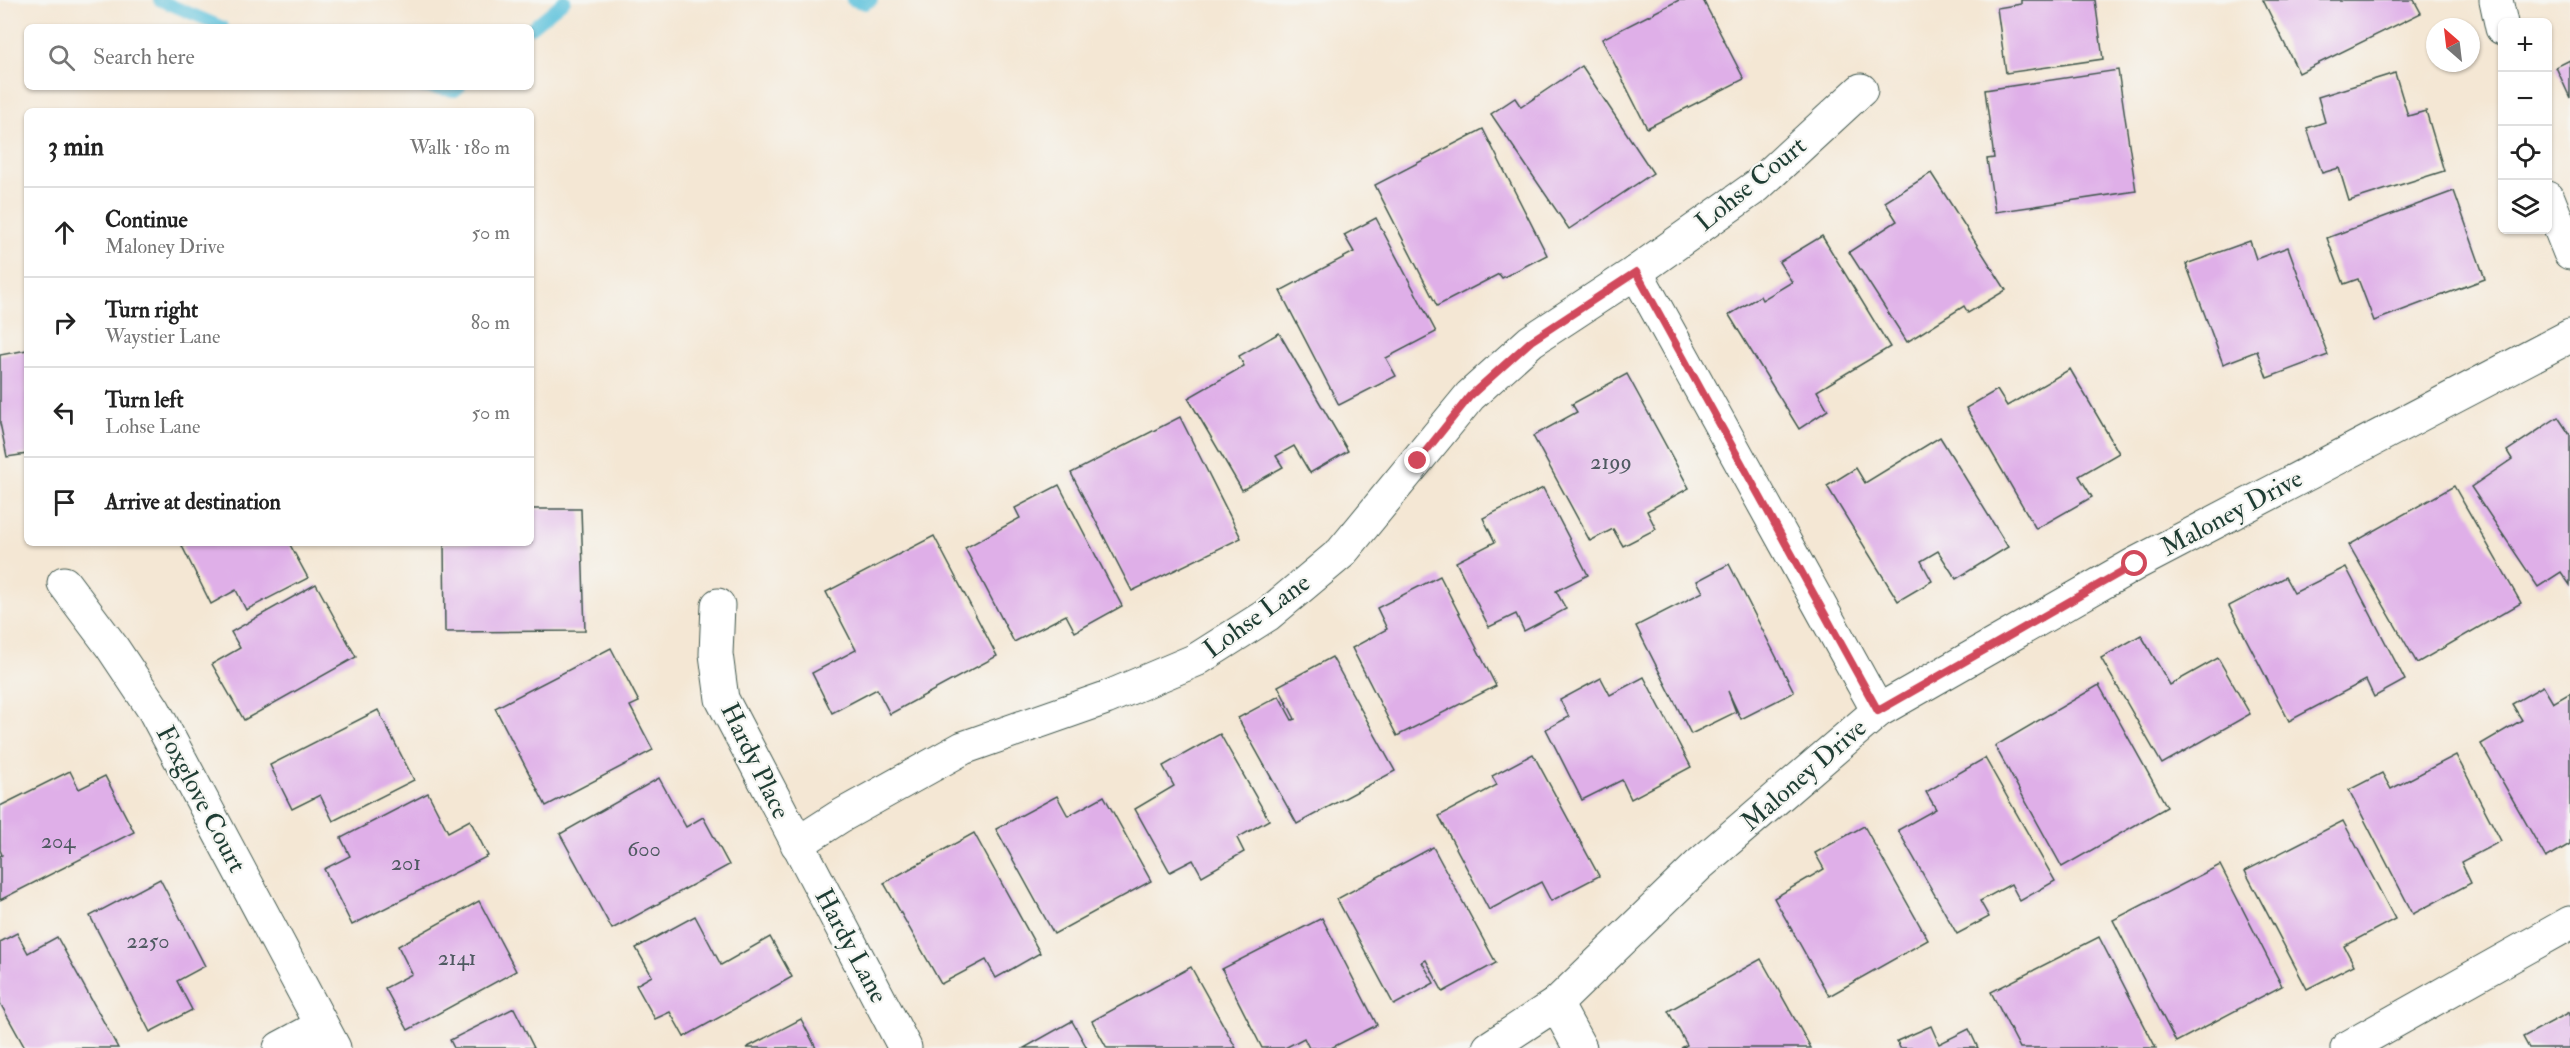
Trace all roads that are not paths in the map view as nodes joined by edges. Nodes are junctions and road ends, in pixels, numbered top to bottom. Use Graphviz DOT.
graph roads {
  1 [pos="2496,0"];
  2 [pos="2500,18"];
  3 [pos="1861,90"];
  4 [pos="2552,210"];
  5 [pos="2570,253"];
  6 [pos="1636,272"];
  7 [pos="2570,336"];
  8 [pos="64,583"];
  9 [pos="718,605"];
  10 [pos="1878,711"];
  11 [pos="796,844"];
  12 [pos="2570,923"];
  13 [pos="1556,1004"];
  14 [pos="327,1037"];
  15 [pos="280,1048"];
  16 [pos="905,1048"];
  17 [pos="1489,1048"];
  18 [pos="1580,1048"];
  19 [pos="2347,1048"];
  1 -- 2 [label="street"];
  3 -- 6 [label="street, Lohse Court"];
  4 -- 5 [label="street"];
  6 -- 10 [label="street"];
  6 -- 11 [label="street, Lohse Lane"];
  7 -- 10 [label="street, Maloney Drive"];
  8 -- 14 [label="street, Foxglove Court"];
  9 -- 11 [label="street, Hardy Place"];
  10 -- 13 [label="street, Maloney Drive"];
  11 -- 16 [label="street, Hardy Lane"];
  12 -- 19 [label="street"];
  13 -- 17 [label="street, Maloney Drive"];
  13 -- 18 [label="street"];
  14 -- 15 [label="street"];
}
